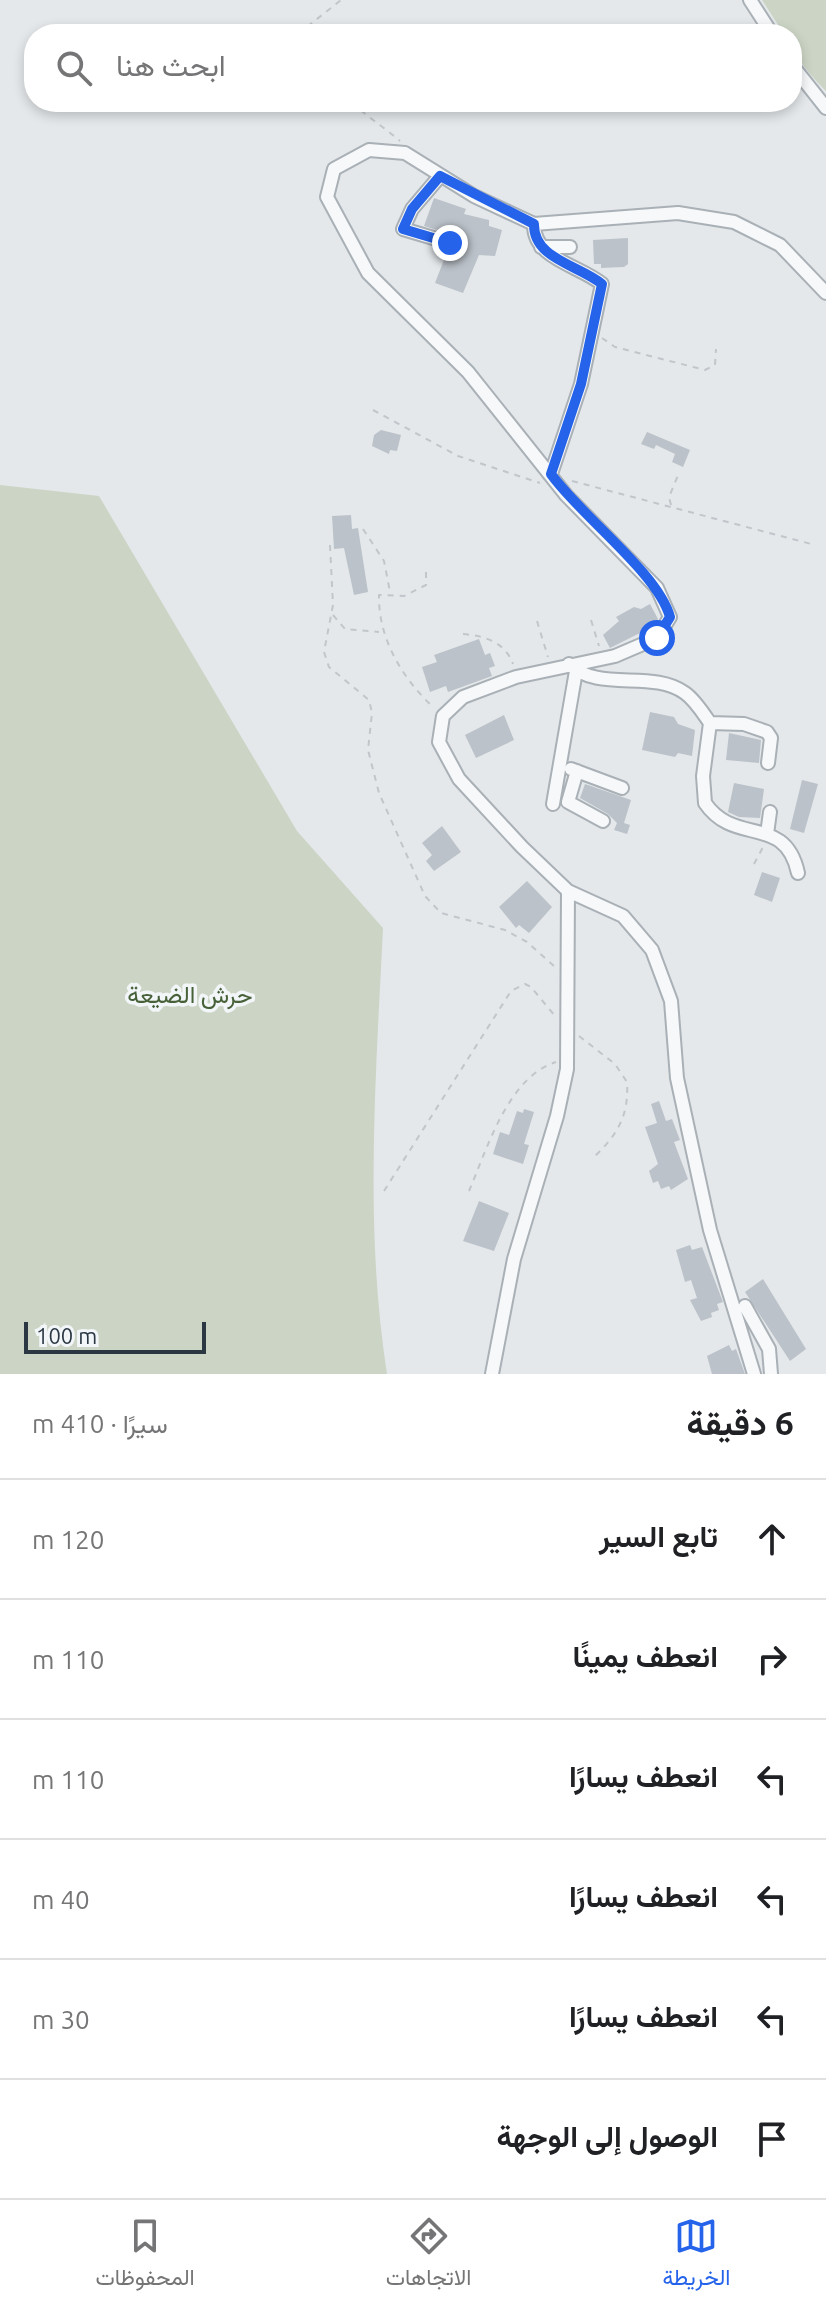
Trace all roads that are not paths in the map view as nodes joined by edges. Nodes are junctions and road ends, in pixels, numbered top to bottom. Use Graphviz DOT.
graph roads {
  1 [pos="750,0"];
  2 [pos="766,24"];
  3 [pos="802,78"];
  4 [pos="826,108"];
  5 [pos="440,176"];
  6 [pos="534,224"];
  7 [pos="450,243"];
  8 [pos="541,247"];
  9 [pos="570,247"];
  10 [pos="826,293"];
  11 [pos="554,479"];
  12 [pos="573,668"];
  13 [pos="710,723"];
  14 [pos="768,763"];
  15 [pos="561,766"];
  16 [pos="577,771"];
  17 [pos="622,788"];
  18 [pos="553,804"];
  19 [pos="770,812"];
  20 [pos="603,821"];
  21 [pos="763,839"];
  22 [pos="798,873"];
  23 [pos="568,891"];
  24 [pos="745,1306"];
  25 [pos="492,1374"];
  26 [pos="754,1374"];
  27 [pos="771,1374"];
  1 -- 2 [label="street"];
  3 -- 4 [label="street"];
  5 -- 6 [label="street"];
  5 -- 7 [label="street"];
  5 -- 11 [label="street"];
  6 -- 8 [label="street"];
  6 -- 10 [label="street"];
  8 -- 9 [label="street"];
  8 -- 11 [label="street"];
  11 -- 12 [label="street"];
  12 -- 13 [label="street"];
  12 -- 15 [label="street"];
  12 -- 23 [label="street"];
  13 -- 14 [label="street"];
  13 -- 21 [label="street"];
  15 -- 16 [label="street"];
  15 -- 18 [label="street"];
  16 -- 17 [label="street"];
  16 -- 20 [label="street"];
  19 -- 21 [label="street"];
  21 -- 22 [label="street"];
  23 -- 25 [label="street"];
  23 -- 26 [label="street"];
  24 -- 27 [label="street"];
}
